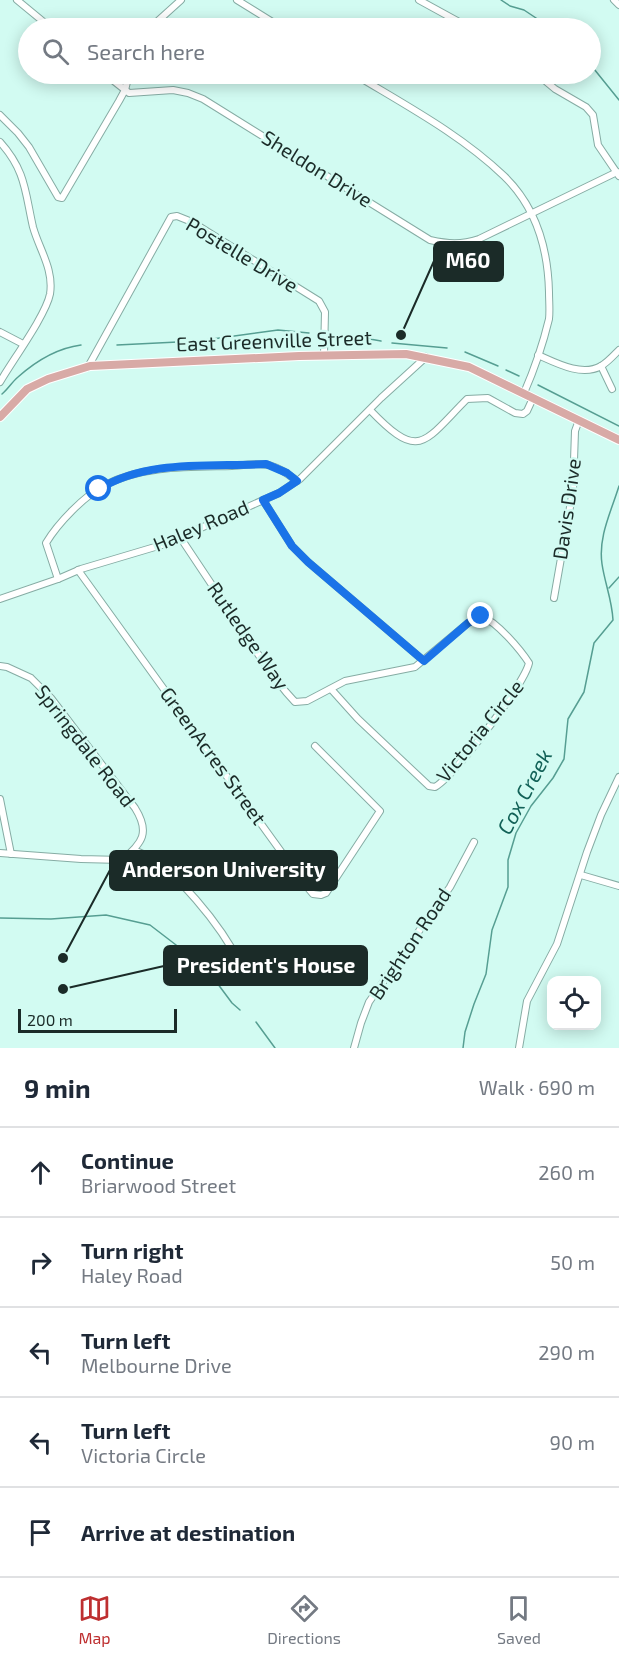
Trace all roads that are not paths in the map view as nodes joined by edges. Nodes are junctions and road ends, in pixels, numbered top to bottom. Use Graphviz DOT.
graph roads {
  1 [pos="17,0"];
  2 [pos="181,0"];
  3 [pos="237,0"];
  4 [pos="419,0"];
  5 [pos="614,0"];
  6 [pos="619,5"];
  7 [pos="39,18"];
  8 [pos="161,18"];
  9 [pos="266,18"];
  10 [pos="452,18"];
  11 [pos="118,84"];
  12 [pos="126,84"];
  13 [pos="370,84"];
  14 [pos="550,84"];
  15 [pos="125,90"];
  16 [pos="0,115"];
  17 [pos="0,142"];
  18 [pos="618,174"];
  19 [pos="531,215"];
  20 [pos="0,332"];
  21 [pos="23,344"];
  22 [pos="619,350"];
  23 [pos="324,355"];
  24 [pos="538,355"];
  25 [pos="426,357"];
  26 [pos="601,366"];
  27 [pos="88,367"];
  28 [pos="0,382"];
  29 [pos="612,389"];
  30 [pos="524,393"];
  31 [pos="533,398"];
  32 [pos="3,407"];
  33 [pos="369,410"];
  34 [pos="0,417"];
  35 [pos="579,420"];
  36 [pos="619,440"];
  37 [pos="297,481"];
  38 [pos="263,500"];
  39 [pos="180,537"];
  40 [pos="78,570"];
  41 [pos="58,579"];
  42 [pos="554,598"];
  43 [pos="0,599"];
  44 [pos="424,661"];
  45 [pos="0,666"];
  46 [pos="331,689"];
  47 [pos="315,746"];
  48 [pos="619,777"];
  49 [pos="0,799"];
  50 [pos="474,842"];
  51 [pos="134,850"];
  52 [pos="0,853"];
  53 [pos="11,854"];
  54 [pos="581,875"];
  55 [pos="619,886"];
  56 [pos="242,967"];
  57 [pos="354,1048"];
  58 [pos="519,1048"];
  1 -- 7 [label="street"];
  2 -- 8 [label="street"];
  3 -- 9 [label="street"];
  4 -- 10 [label="street"];
  5 -- 6 [label="street"];
  11 -- 15 [label="street"];
  12 -- 15 [label="street"];
  13 -- 19 [label="street"];
  14 -- 18 [label="street"];
  15 -- 16 [label="street"];
  15 -- 19 [label="street, Sheldon Drive"];
  17 -- 21 [label="street"];
  18 -- 19 [label="street, Sheldon Drive"];
  19 -- 24 [label="street"];
  20 -- 21 [label="street"];
  21 -- 28 [label="street"];
  22 -- 26 [label="street"];
  23 -- 25 [label="main road, East Greenville Street"];
  23 -- 27 [label="main road, East Greenville Street"];
  23 -- 27 [label="street, Postelle Drive"];
  24 -- 26 [label="street"];
  24 -- 30 [label="street"];
  25 -- 30 [label="main road, East Greenville Street"];
  25 -- 33 [label="street, Haley Road"];
  26 -- 29 [label="street"];
  27 -- 32 [label="main road, East Greenville Street"];
  30 -- 31 [label="main road, East Greenville Street"];
  31 -- 33 [label="street"];
  31 -- 35 [label="main road, East Greenville Street"];
  32 -- 34 [label="main road, East Greenville Street"];
  33 -- 37 [label="street, Haley Road"];
  35 -- 36 [label="main road, East Greenville Street"];
  35 -- 42 [label="street, Davis Drive"];
  37 -- 38 [label="street, Haley Road"];
  37 -- 41 [label="street"];
  38 -- 39 [label="street, Haley Road"];
  38 -- 44 [label="street"];
  39 -- 40 [label="street, Haley Road"];
  39 -- 46 [label="street, Rutledge Way"];
  40 -- 41 [label="street, Haley Road"];
  40 -- 47 [label="street, GreenAcres Street"];
  41 -- 43 [label="street, Haley Road"];
  44 -- 46 [label="street, Victoria Circle"];
  44 -- 46 [label="street, Victoria Circle"];
  45 -- 51 [label="street, Springdale Road"];
  48 -- 54 [label="street"];
  49 -- 53 [label="street"];
  50 -- 57 [label="street, Brighton Road"];
  51 -- 53 [label="street"];
  51 -- 56 [label="street"];
  52 -- 53 [label="street"];
  54 -- 55 [label="street"];
  54 -- 58 [label="street"];
}
